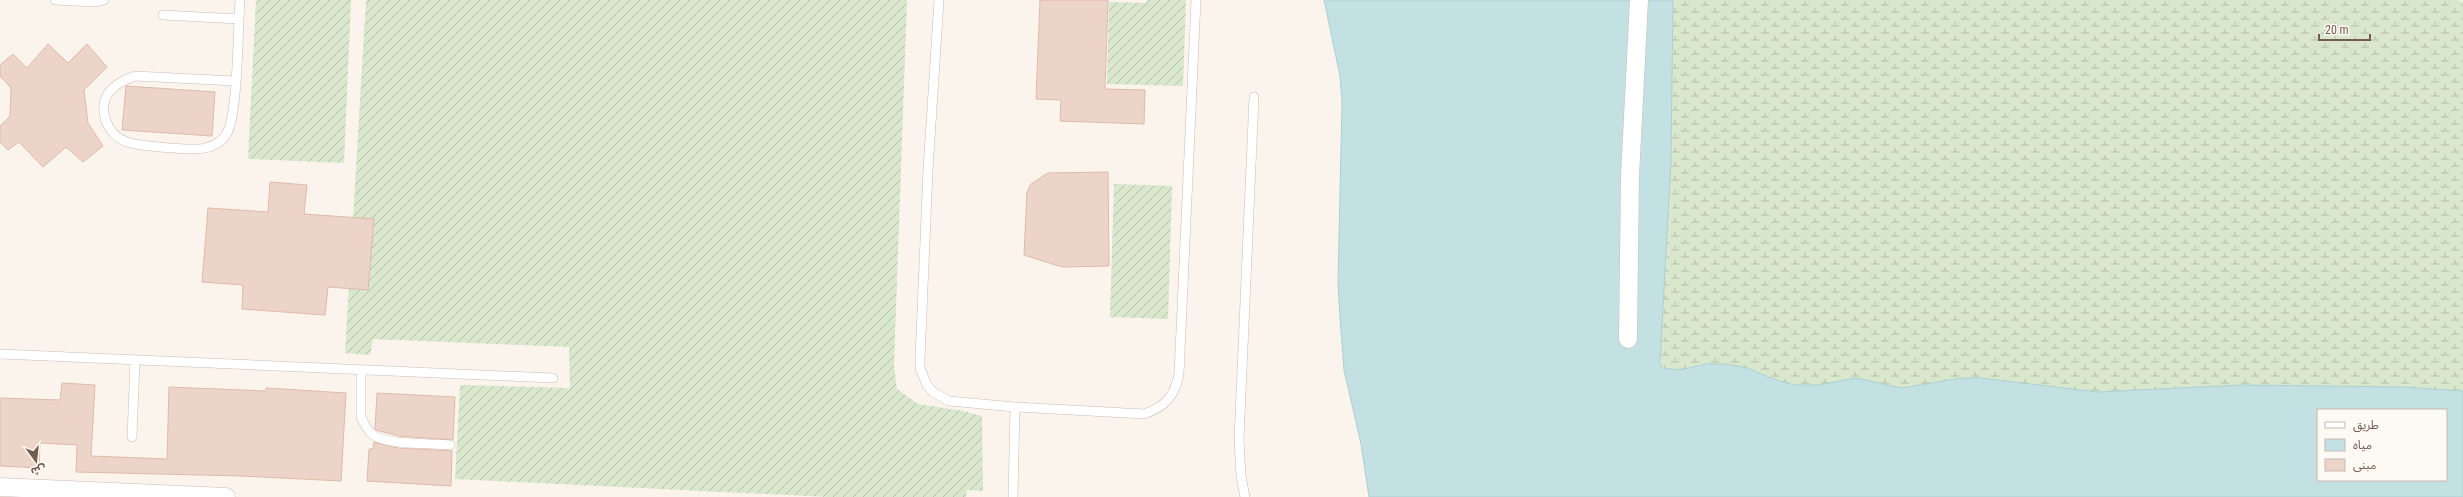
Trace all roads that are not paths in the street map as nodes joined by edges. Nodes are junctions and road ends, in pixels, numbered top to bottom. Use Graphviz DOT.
graph roads {
  1 [pos="55,0"];
  2 [pos="104,0"];
  3 [pos="240,0"];
  4 [pos="939,0"];
  5 [pos="1196,0"];
  6 [pos="1639,0"];
  7 [pos="163,15"];
  8 [pos="238,19"];
  9 [pos="235,81"];
  10 [pos="1254,97"];
  11 [pos="1628,339"];
  12 [pos="0,354"];
  13 [pos="135,361"];
  14 [pos="362,370"];
  15 [pos="553,378"];
  16 [pos="1015,407"];
  17 [pos="132,437"];
  18 [pos="450,445"];
  19 [pos="0,487"];
  20 [pos="226,497"];
  21 [pos="1013,497"];
  22 [pos="1245,497"];
  1 -- 2 [label="lane"];
  3 -- 8 [label="lane"];
  4 -- 16 [label="lane"];
  5 -- 16 [label="lane"];
  6 -- 11 [label="street"];
  7 -- 8 [label="lane"];
  8 -- 9 [label="lane"];
  9 -- 9 [label="lane"];
  10 -- 22 [label="lane"];
  12 -- 13 [label="lane"];
  13 -- 14 [label="lane"];
  13 -- 17 [label="lane"];
  14 -- 15 [label="lane"];
  14 -- 18 [label="lane"];
  16 -- 21 [label="lane"];
  19 -- 20 [label="street"];
}
